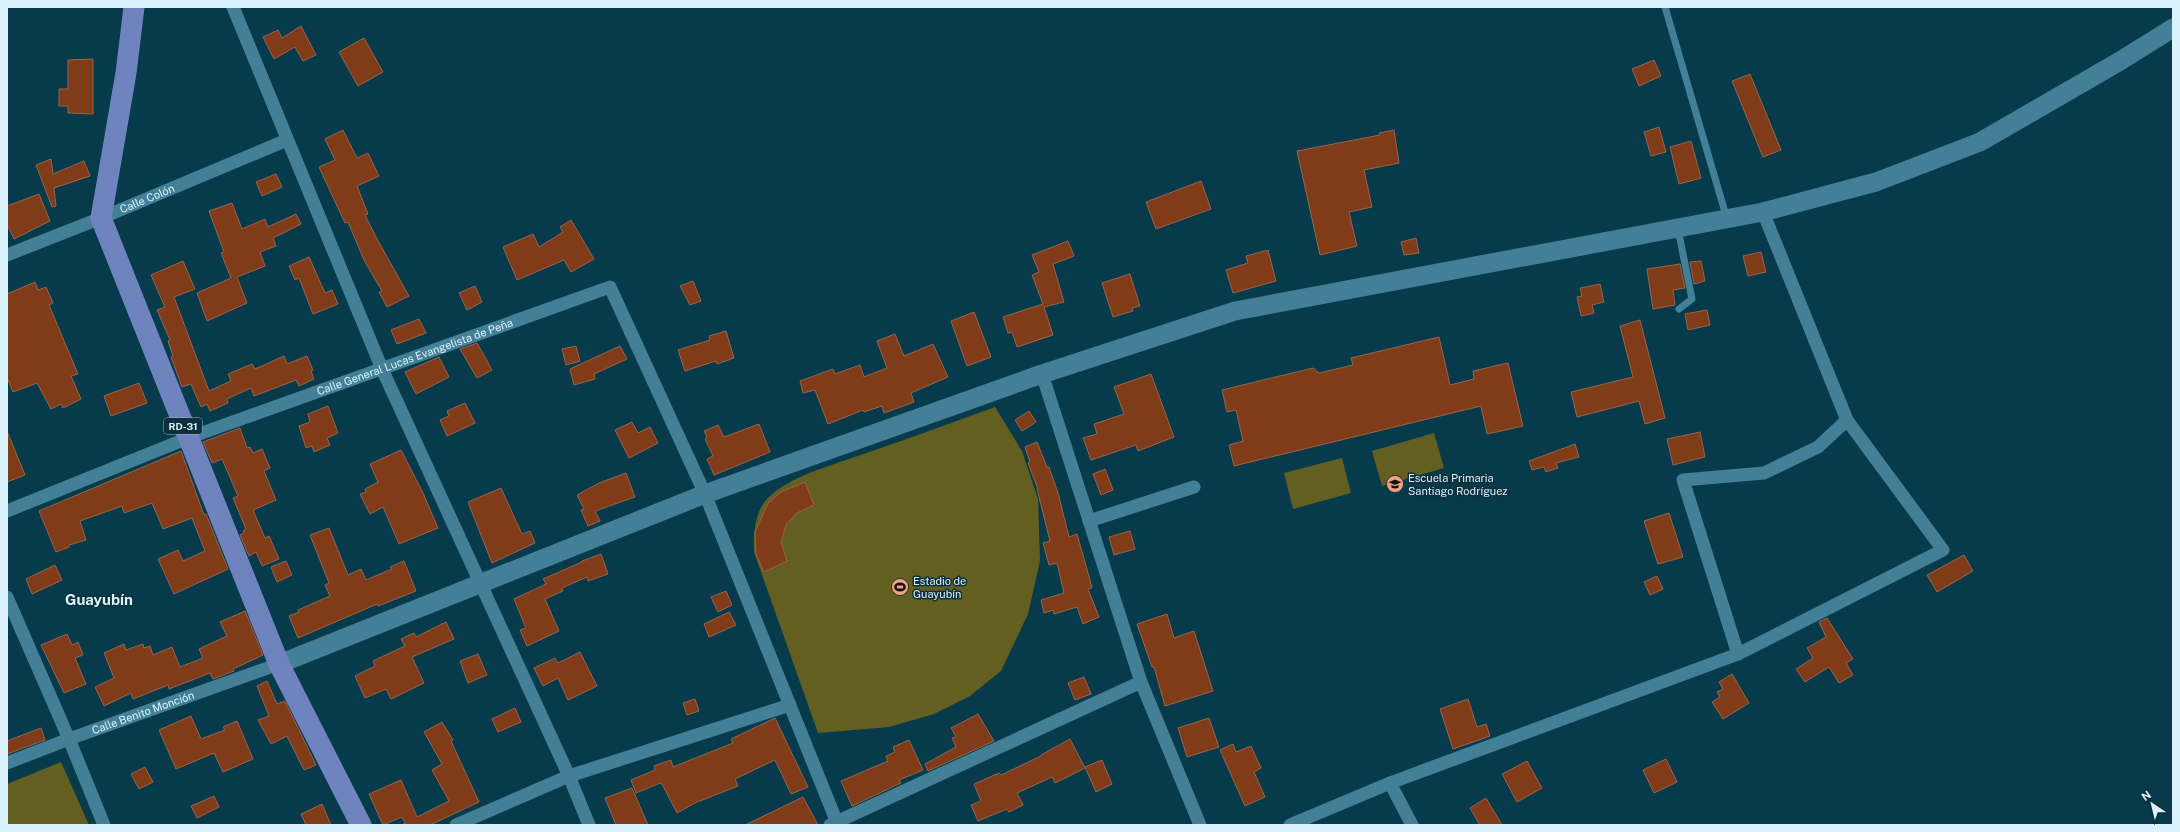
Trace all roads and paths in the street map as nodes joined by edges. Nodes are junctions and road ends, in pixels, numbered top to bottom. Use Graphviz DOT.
graph roads {
  1 [pos="134,7"];
  2 [pos="233,7"];
  3 [pos="1666,7"];
  4 [pos="2173,28"];
  5 [pos="287,140"];
  6 [pos="1763,212"];
  7 [pos="101,218"];
  8 [pos="1727,219"];
  9 [pos="1678,228"];
  10 [pos="7,255"];
  11 [pos="1679,309"];
  12 [pos="382,369"];
  13 [pos="1042,374"];
  14 [pos="1847,420"];
  15 [pos="188,438"];
  16 [pos="1194,487"];
  17 [pos="705,494"];
  18 [pos="7,511"];
  19 [pos="1089,521"];
  20 [pos="481,583"];
  21 [pos="7,597"];
  22 [pos="1738,654"];
  23 [pos="280,664"];
  24 [pos="1141,682"];
  25 [pos="790,705"];
  26 [pos="69,739"];
  27 [pos="7,763"];
  28 [pos="569,776"];
  29 [pos="1390,783"];
  30 [pos="835,824"];
  31 [pos="104,825"];
  32 [pos="361,825"];
  33 [pos="456,825"];
  34 [pos="588,825"];
  35 [pos="1200,825"];
  36 [pos="1290,825"];
  37 [pos="1412,825"];
  1 -- 7 [label="main road"];
  2 -- 5 [label="street"];
  3 -- 8 [label="lane"];
  4 -- 6 [label="street"];
  5 -- 7 [label="street, Calle Colón"];
  5 -- 12 [label="street"];
  6 -- 8 [label="street"];
  6 -- 14 [label="street"];
  7 -- 10 [label="street, Calle Colón"];
  7 -- 15 [label="main road, RD-31"];
  8 -- 9 [label="street"];
  9 -- 11 [label="lane"];
  9 -- 13 [label="street"];
  12 -- 15 [label="street, Calle General Lucas Evangelista de Peña"];
  12 -- 17 [label="street, Calle General Lucas Evangelista de Peña"];
  12 -- 20 [label="street"];
  13 -- 17 [label="street"];
  13 -- 19 [label="street"];
  14 -- 22 [label="street"];
  14 -- 22 [label="street"];
  15 -- 18 [label="street, Calle General Lucas Evangelista de Peña"];
  15 -- 23 [label="main road, RD-31"];
  16 -- 19 [label="street"];
  17 -- 20 [label="street"];
  17 -- 25 [label="street"];
  19 -- 24 [label="street"];
  20 -- 23 [label="street"];
  20 -- 28 [label="street"];
  21 -- 26 [label="street"];
  22 -- 29 [label="street"];
  23 -- 26 [label="street, Calle Benito Monción"];
  23 -- 32 [label="main road, RD-31"];
  24 -- 30 [label="street"];
  24 -- 35 [label="street"];
  25 -- 28 [label="street"];
  25 -- 30 [label="street"];
  26 -- 27 [label="street, Calle Benito Monción"];
  26 -- 31 [label="street"];
  28 -- 33 [label="street"];
  28 -- 34 [label="street"];
  29 -- 36 [label="street"];
  29 -- 37 [label="street"];
}
